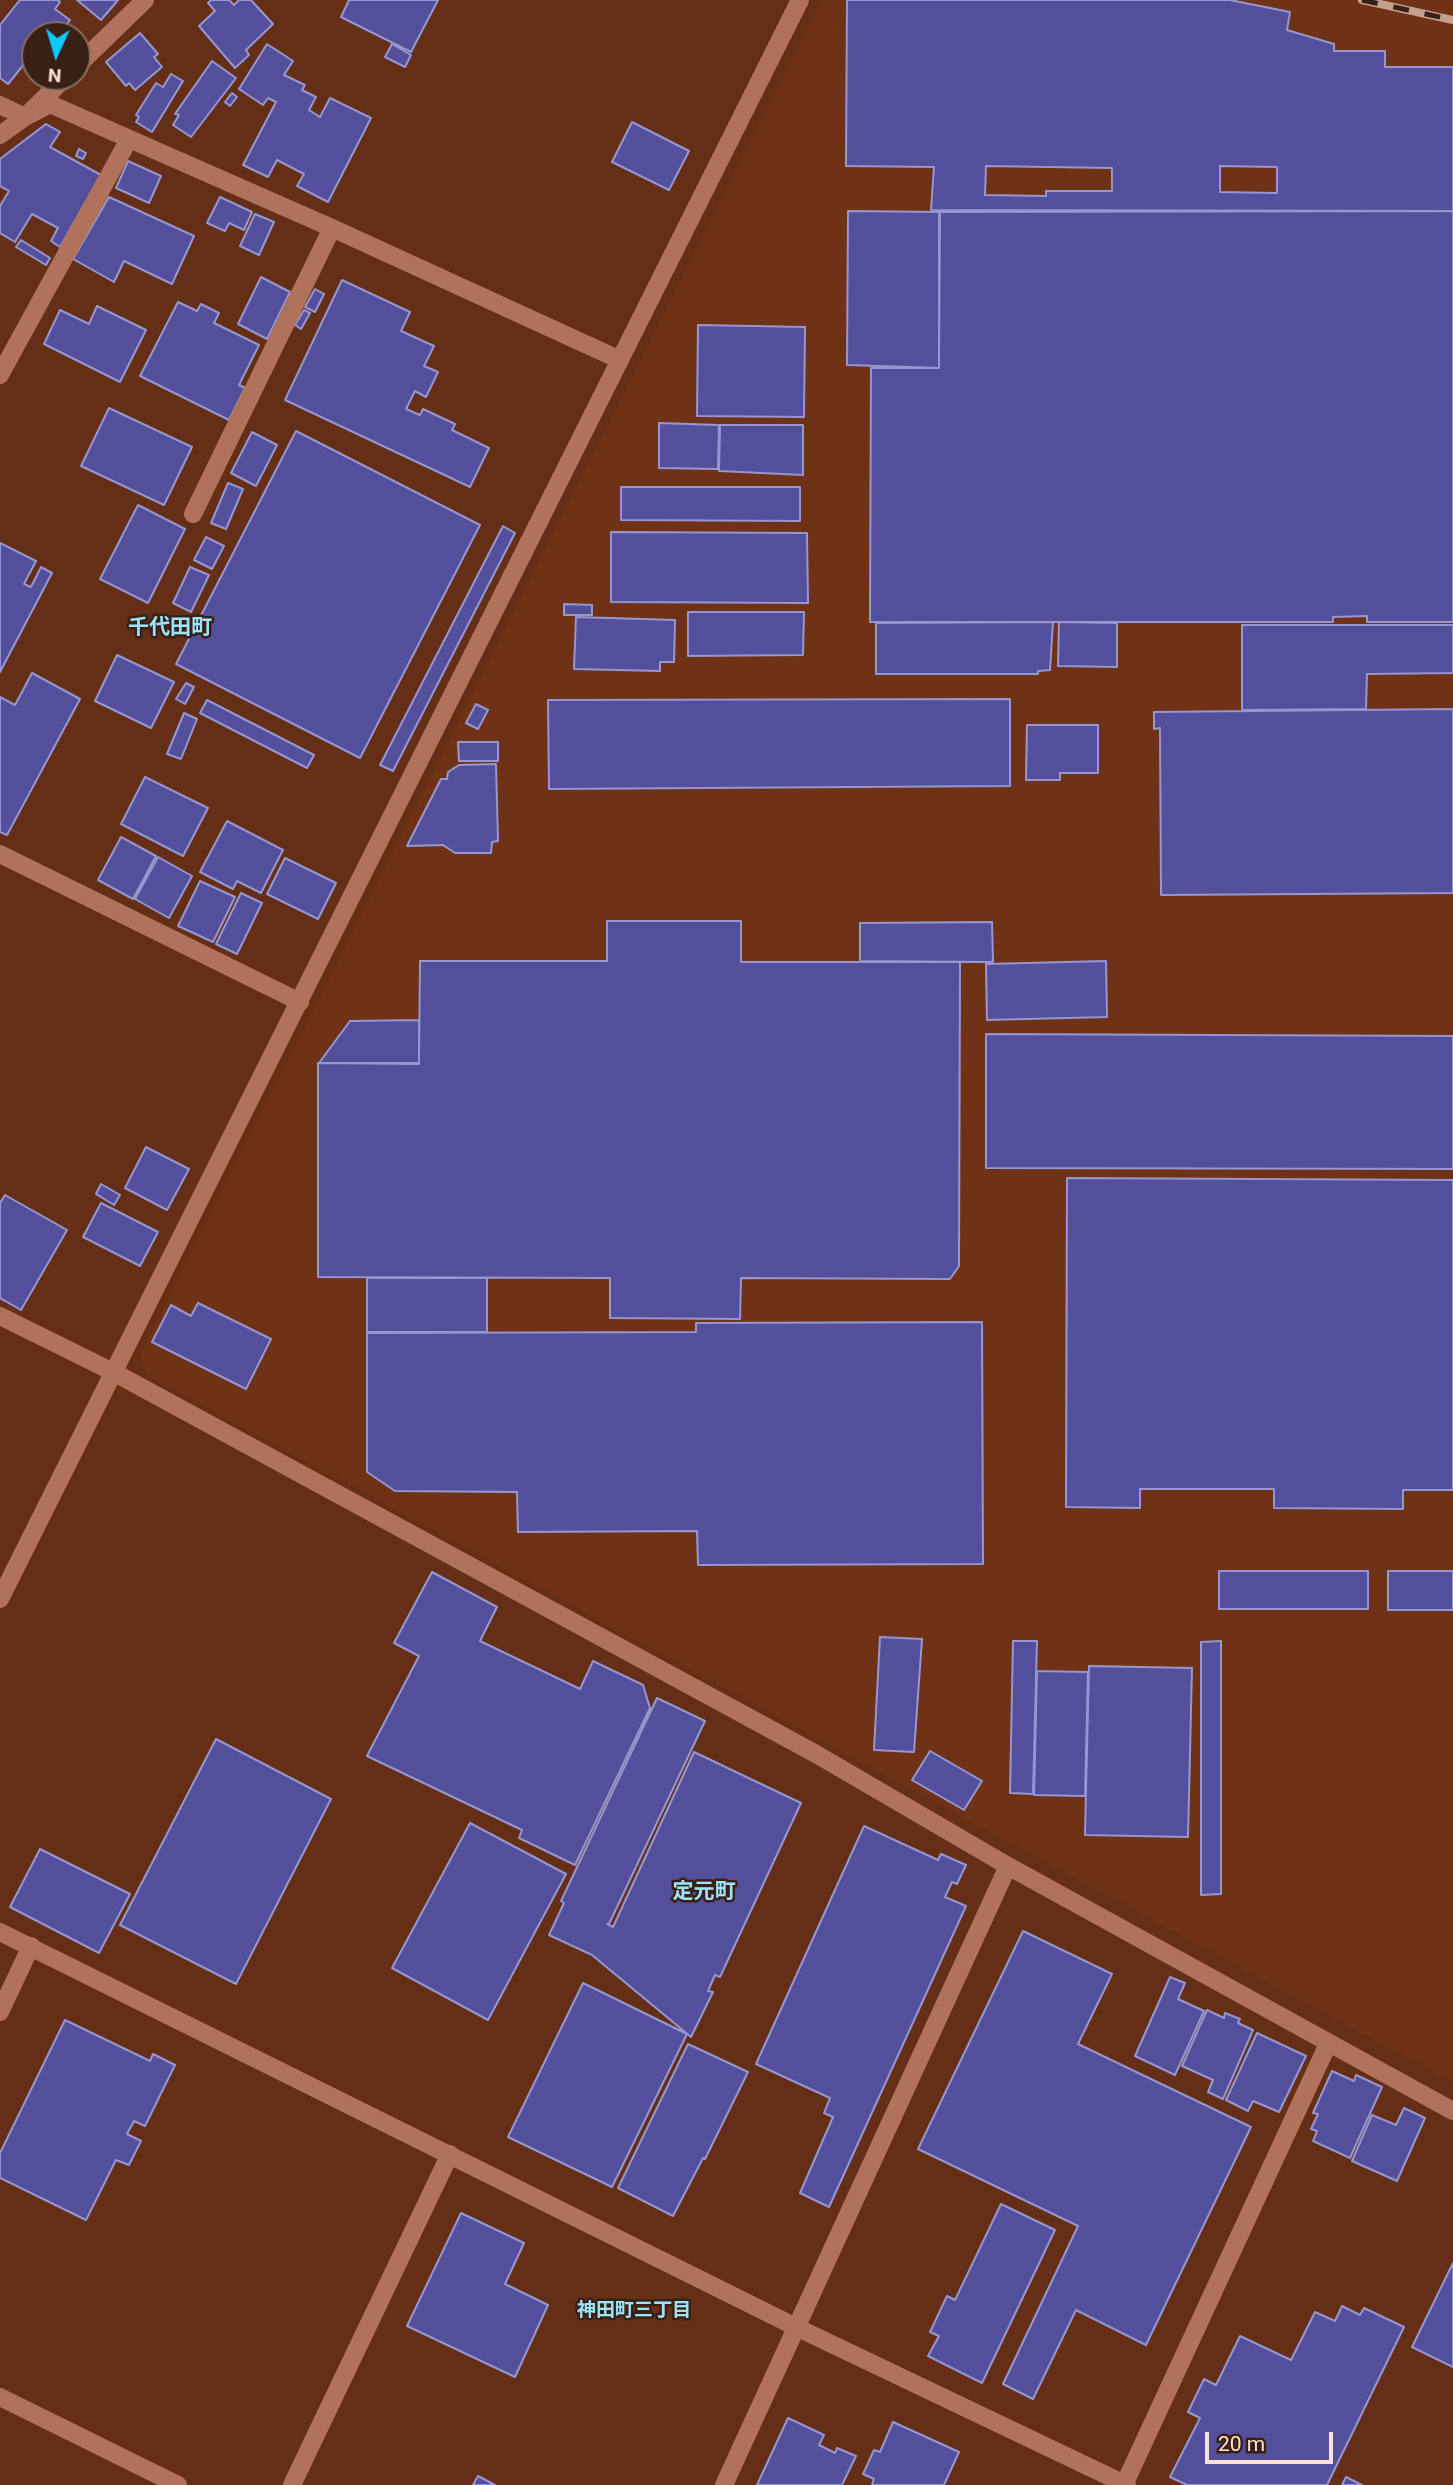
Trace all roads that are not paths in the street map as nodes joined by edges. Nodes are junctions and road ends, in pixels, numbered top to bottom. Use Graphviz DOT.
graph roads {
  1 [pos="145,0"];
  2 [pos="800,0"];
  3 [pos="91,52"];
  4 [pos="52,91"];
  5 [pos="0,105"];
  6 [pos="25,117"];
  7 [pos="0,135"];
  8 [pos="130,139"];
  9 [pos="332,228"];
  10 [pos="618,359"];
  11 [pos="0,376"];
  12 [pos="193,514"];
  13 [pos="0,854"];
  14 [pos="300,1002"];
  15 [pos="0,1316"];
  16 [pos="115,1373"];
  17 [pos="0,1599"];
  18 [pos="1008,1866"];
  19 [pos="0,1932"];
  20 [pos="31,1946"];
  21 [pos="0,2012"];
  22 [pos="1328,2044"];
  23 [pos="1453,2111"];
  24 [pos="450,2154"];
  25 [pos="798,2328"];
  26 [pos="0,2397"];
  27 [pos="178,2485"];
  28 [pos="292,2485"];
  29 [pos="724,2485"];
  30 [pos="1125,2485"];
  1 -- 3 [label="street"];
  2 -- 10 [label="street"];
  4 -- 6 [label="street"];
  5 -- 6 [label="street"];
  6 -- 7 [label="street"];
  6 -- 8 [label="street"];
  8 -- 9 [label="street"];
  8 -- 11 [label="street"];
  9 -- 10 [label="street"];
  9 -- 12 [label="street"];
  10 -- 14 [label="street"];
  13 -- 14 [label="street"];
  14 -- 16 [label="street"];
  15 -- 16 [label="street"];
  16 -- 17 [label="street"];
  16 -- 18 [label="street"];
  18 -- 22 [label="street"];
  18 -- 25 [label="street"];
  19 -- 20 [label="street"];
  20 -- 21 [label="street"];
  20 -- 24 [label="street"];
  22 -- 23 [label="street"];
  22 -- 30 [label="street"];
  24 -- 25 [label="street"];
  24 -- 28 [label="street"];
  25 -- 29 [label="street"];
  25 -- 30 [label="street"];
  26 -- 27 [label="street"];
}
